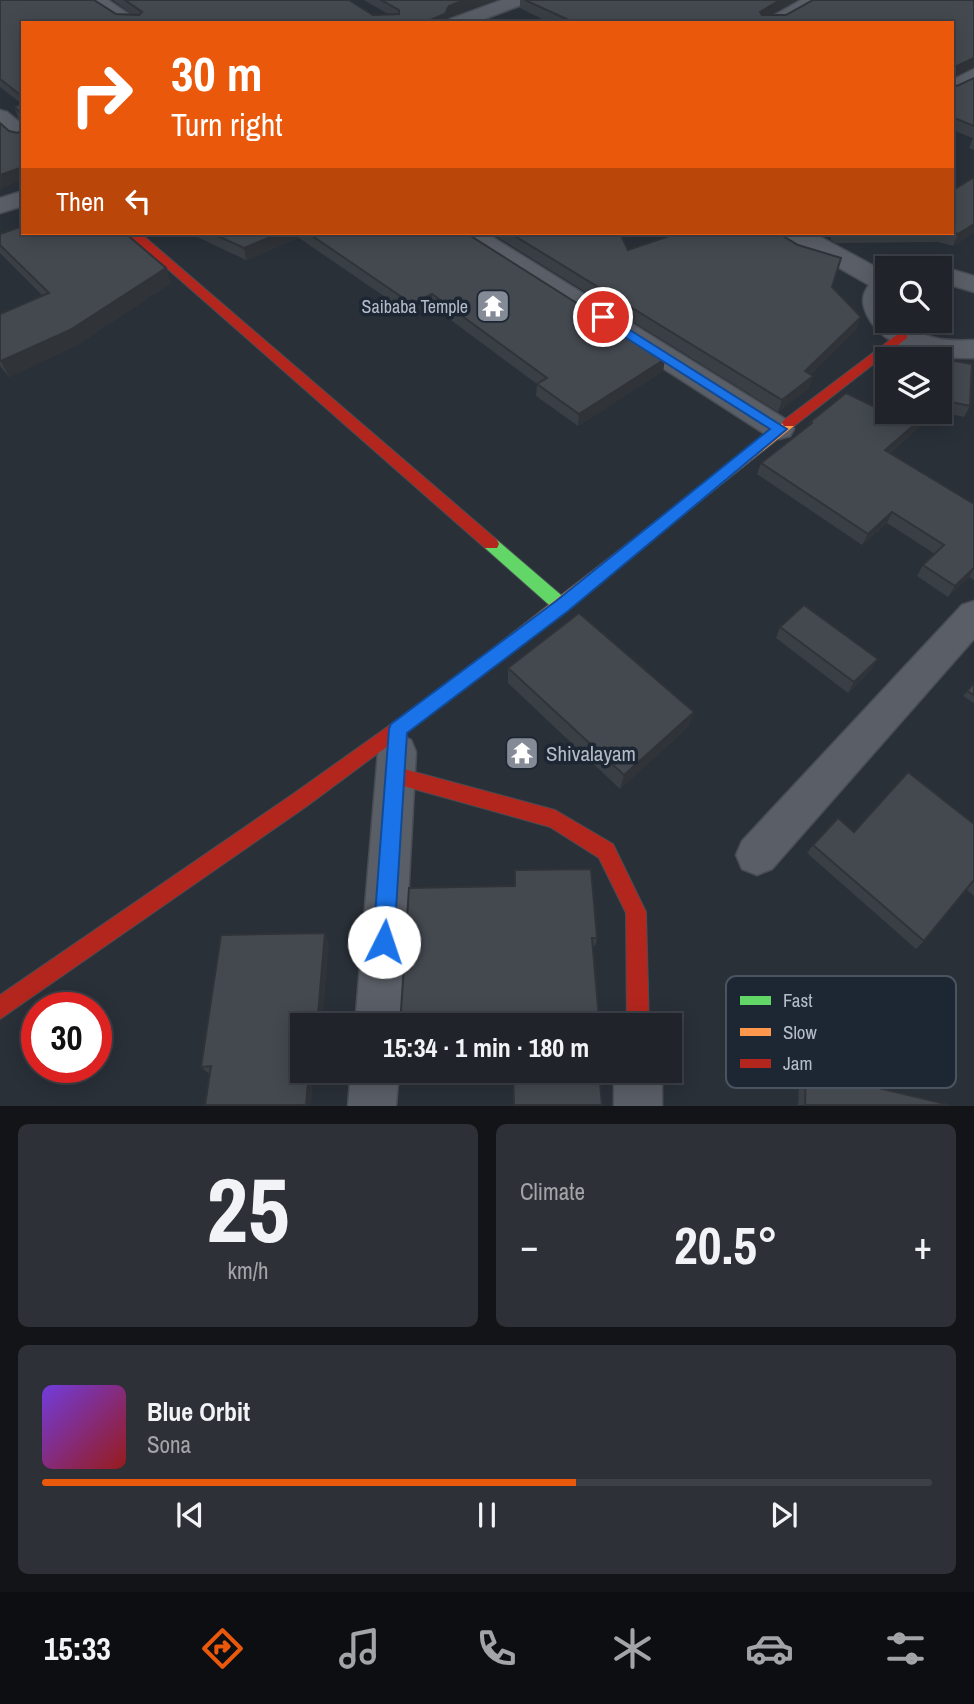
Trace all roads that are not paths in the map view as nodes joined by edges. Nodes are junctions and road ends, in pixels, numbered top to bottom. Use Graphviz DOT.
graph roads {
  1 [pos="95,0"];
  2 [pos="517,0"];
  3 [pos="815,0"];
  4 [pos="130,21"];
  5 [pos="461,21"];
  6 [pos="773,21"];
  7 [pos="974,75"];
  8 [pos="954,88"];
  9 [pos="0,116"];
  10 [pos="21,134"];
  11 [pos="21,199"];
  12 [pos="0,206"];
  13 [pos="135,235"];
  14 [pos="473,235"];
  15 [pos="800,235"];
  16 [pos="875,276"];
  17 [pos="952,278"];
  18 [pos="974,284"];
  19 [pos="899,333"];
  20 [pos="902,335"];
  21 [pos="974,349"];
  22 [pos="779,429"];
  23 [pos="562,606"];
  24 [pos="974,615"];
  25 [pos="398,729"];
  26 [pos="396,776"];
  27 [pos="757,855"];
  28 [pos="0,1008"];
  29 [pos="379,1013"];
  30 [pos="638,1013"];
  31 [pos="374,1083"];
  32 [pos="638,1083"];
  33 [pos="372,1105"];
  34 [pos="638,1105"];
  1 -- 4 [label="street"];
  2 -- 5 [label="street"];
  3 -- 6 [label="street"];
  7 -- 8 [label="street"];
  9 -- 10 [label="street"];
  11 -- 12 [label="street"];
  13 -- 23 [label="street"];
  14 -- 22 [label="street"];
  15 -- 16 [label="street"];
  17 -- 18 [label="street"];
  19 -- 20 [label="street"];
  20 -- 21 [label="street"];
  20 -- 22 [label="street"];
  22 -- 23 [label="street"];
  23 -- 25 [label="street"];
  24 -- 27 [label="street"];
  25 -- 26 [label="street"];
  25 -- 28 [label="street"];
  26 -- 29 [label="street"];
  26 -- 30 [label="street"];
  31 -- 33 [label="street"];
  32 -- 34 [label="street"];
}
